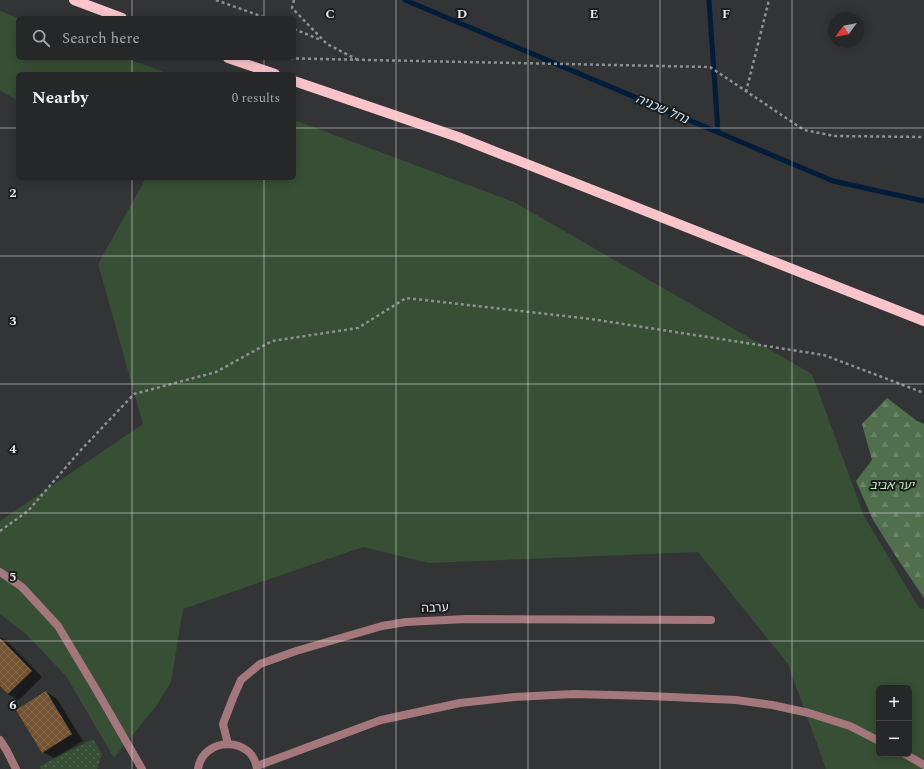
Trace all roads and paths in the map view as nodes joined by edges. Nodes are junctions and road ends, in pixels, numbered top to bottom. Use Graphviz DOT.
graph roads {
  1 [pos="74,0"];
  2 [pos="216,0"];
  3 [pos="294,0"];
  4 [pos="769,0"];
  5 [pos="117,16"];
  6 [pos="260,16"];
  7 [pos="296,30"];
  8 [pos="324,41"];
  9 [pos="296,59"];
  10 [pos="234,60"];
  11 [pos="359,60"];
  12 [pos="269,72"];
  13 [pos="296,81"];
  14 [pos="746,92"];
  15 [pos="924,137"];
  16 [pos="924,320"];
  17 [pos="924,393"];
  18 [pos="0,531"];
  19 [pos="0,572"];
  20 [pos="711,620"];
  21 [pos="876,739"];
  22 [pos="0,740"];
  23 [pos="228,744"];
  24 [pos="909,757"];
  25 [pos="924,765"];
  26 [pos="257,768"];
  27 [pos="16,769"];
  28 [pos="142,769"];
  29 [pos="198,769"];
  1 -- 5 [label="main road"];
  2 -- 6 [label="path"];
  3 -- 8 [label="path"];
  4 -- 14 [label="path"];
  7 -- 8 [label="path"];
  8 -- 11 [label="path"];
  9 -- 11 [label="path"];
  10 -- 12 [label="main road"];
  11 -- 14 [label="path"];
  13 -- 16 [label="main road"];
  14 -- 15 [label="path"];
  17 -- 18 [label="path"];
  19 -- 28 [label="street"];
  20 -- 23 [label="street, ערבה"];
  21 -- 26 [label="street"];
  22 -- 27 [label="street"];
  23 -- 26 [label="street"];
  23 -- 29 [label="street"];
  24 -- 25 [label="street"];
}
